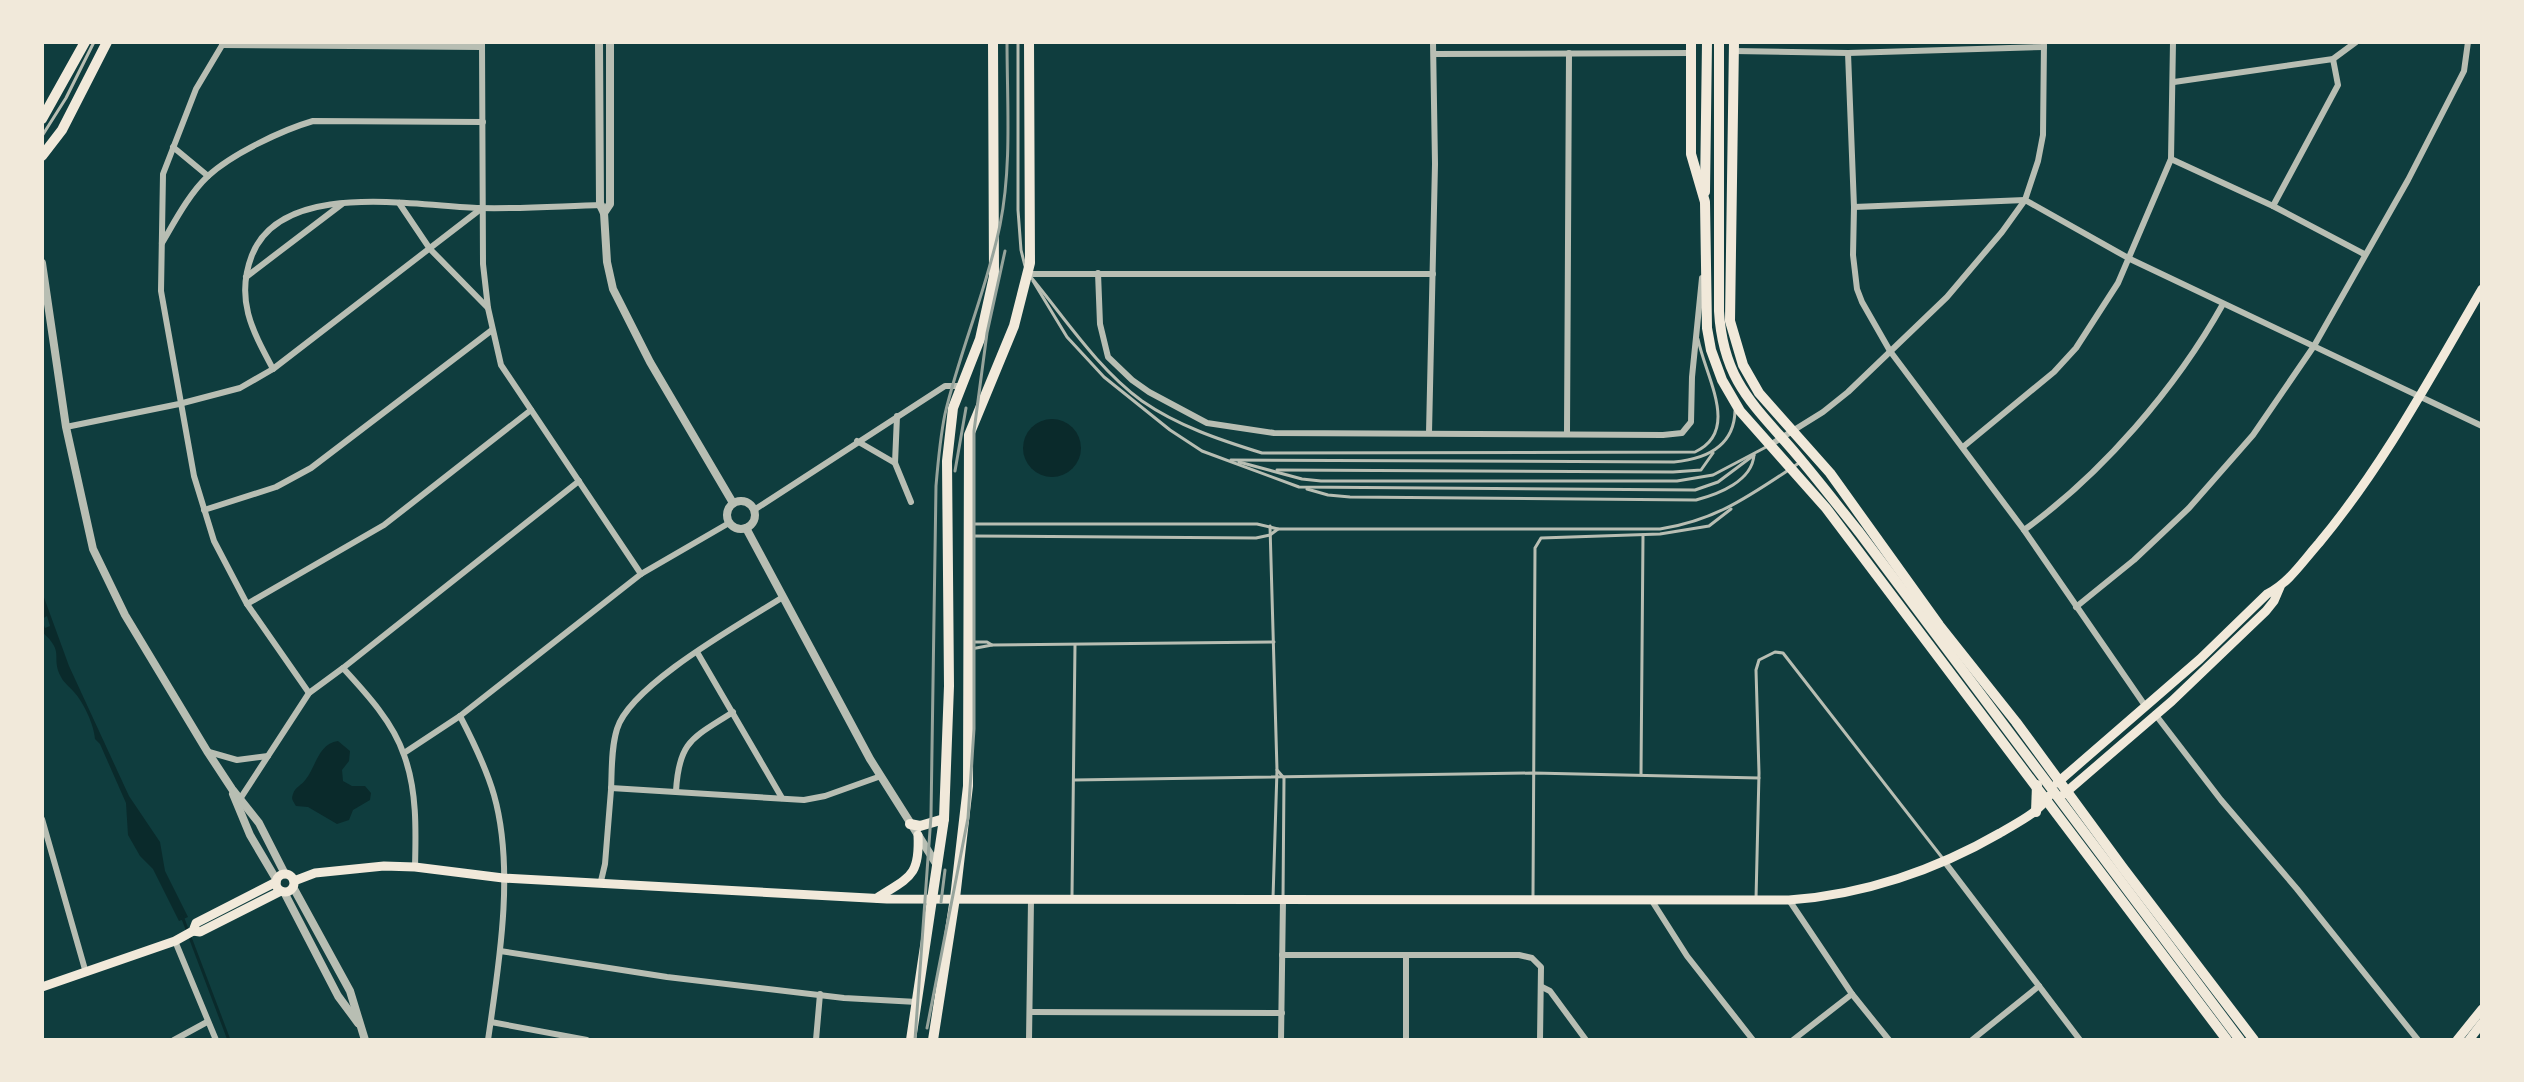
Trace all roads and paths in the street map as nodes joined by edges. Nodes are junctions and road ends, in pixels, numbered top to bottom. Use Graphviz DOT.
graph roads {
  1 [pos="85,42"];
  2 [pos="94,42"];
  3 [pos="107,42"];
  4 [pos="599,42"];
  5 [pos="610,42"];
  6 [pos="993,42"];
  7 [pos="1018,42"];
  8 [pos="1029,42"];
  9 [pos="1433,42"];
  10 [pos="1707,42"];
  11 [pos="1719,42"];
  12 [pos="2173,42"];
  13 [pos="2356,42"];
  14 [pos="2468,42"];
  15 [pos="223,44"];
  16 [pos="482,44"];
  17 [pos="2044,44"];
  18 [pos="1691,47"];
  19 [pos="1734,47"];
  20 [pos="1569,53"];
  21 [pos="1848,53"];
  22 [pos="1434,54"];
  23 [pos="2333,59"];
  24 [pos="2174,82"];
  25 [pos="42,119"];
  26 [pos="483,122"];
  27 [pos="42,136"];
  28 [pos="1718,142"];
  29 [pos="173,147"];
  30 [pos="42,156"];
  31 [pos="2171,159"];
  32 [pos="208,176"];
  33 [pos="1731,176"];
  34 [pos="2025,200"];
  35 [pos="1705,202"];
  36 [pos="399,203"];
  37 [pos="342,204"];
  38 [pos="2273,206"];
  39 [pos="605,207"];
  40 [pos="1854,207"];
  41 [pos="482,208"];
  42 [pos="162,243"];
  43 [pos="430,249"];
  44 [pos="1705,252"];
  45 [pos="2364,254"];
  46 [pos="2130,259"];
  47 [pos="42,263"];
  48 [pos="1098,273"];
  49 [pos="1028,274"];
  50 [pos="1433,274"];
  51 [pos="246,277"];
  52 [pos="2482,289"];
  53 [pos="2223,304"];
  54 [pos="488,308"];
  55 [pos="492,330"];
  56 [pos="1696,331"];
  57 [pos="2314,346"];
  58 [pos="1890,351"];
  59 [pos="273,369"];
  60 [pos="960,386"];
  61 [pos="2419,397"];
  62 [pos="1735,401"];
  63 [pos="179,404"];
  64 [pos="531,410"];
  65 [pos="897,416"];
  66 [pos="2482,426"];
  67 [pos="66,427"];
  68 [pos="1794,430"];
  69 [pos="1429,433"];
  70 [pos="1567,433"];
  71 [pos="857,441"];
  72 [pos="1770,445"];
  73 [pos="1963,447"];
  74 [pos="1713,452"];
  75 [pos="1814,453"];
  76 [pos="1754,455"];
  77 [pos="1227,459"];
  78 [pos="895,463"];
  79 [pos="1792,468"];
  80 [pos="1273,470"];
  81 [pos="579,481"];
  82 [pos="1299,487"];
  83 [pos="911,502"];
  84 [pos="733,503"];
  85 [pos="1734,506"];
  86 [pos="204,510"];
  87 [pos="754,510"];
  88 [pos="729,523"];
  89 [pos="969,524"];
  90 [pos="1270,526"];
  91 [pos="746,528"];
  92 [pos="1278,529"];
  93 [pos="2024,530"];
  94 [pos="1270,535"];
  95 [pos="1643,535"];
  96 [pos="968,537"];
  97 [pos="641,574"];
  98 [pos="2280,587"];
  99 [pos="783,597"];
  100 [pos="247,604"];
  101 [pos="2076,607"];
  102 [pos="1274,642"];
  103 [pos="969,645"];
  104 [pos="1075,645"];
  105 [pos="697,652"];
  106 [pos="343,668"];
  107 [pos="309,693"];
  108 [pos="2146,707"];
  109 [pos="733,712"];
  110 [pos="2155,714"];
  111 [pos="460,716"];
  112 [pos="948,718"];
  113 [pos="969,718"];
  114 [pos="2096,750"];
  115 [pos="207,751"];
  116 [pos="404,753"];
  117 [pos="268,756"];
  118 [pos="2104,759"];
  119 [pos="1277,770"];
  120 [pos="1533,773"];
  121 [pos="1641,775"];
  122 [pos="881,776"];
  123 [pos="1275,778"];
  124 [pos="1284,778"];
  125 [pos="1759,778"];
  126 [pos="1074,780"];
  127 [pos="2058,780"];
  128 [pos="2037,785"];
  129 [pos="611,788"];
  130 [pos="232,789"];
  131 [pos="676,791"];
  132 [pos="2066,791"];
  133 [pos="782,798"];
  134 [pos="240,799"];
  135 [pos="2050,802"];
  136 [pos="2036,812"];
  137 [pos="42,819"];
  138 [pos="944,819"];
  139 [pos="910,824"];
  140 [pos="918,835"];
  141 [pos="1944,861"];
  142 [pos="938,865"];
  143 [pos="415,867"];
  144 [pos="503,878"];
  145 [pos="601,881"];
  146 [pos="284,884"];
  147 [pos="877,898"];
  148 [pos="932,898"];
  149 [pos="955,898"];
  150 [pos="1533,898"];
  151 [pos="1072,899"];
  152 [pos="1278,899"];
  153 [pos="1651,899"];
  154 [pos="1756,899"];
  155 [pos="1031,900"];
  156 [pos="1789,900"];
  157 [pos="185,935"];
  158 [pos="500,951"];
  159 [pos="1282,955"];
  160 [pos="1406,955"];
  161 [pos="86,973"];
  162 [pos="2039,986"];
  163 [pos="42,987"];
  164 [pos="1542,987"];
  165 [pos="820,994"];
  166 [pos="1852,994"];
  167 [pos="917,1002"];
  168 [pos="2482,1009"];
  169 [pos="1031,1012"];
  170 [pos="1282,1013"];
  171 [pos="207,1022"];
  172 [pos="491,1022"];
  173 [pos="2482,1023"];
  174 [pos="174,1040"];
  175 [pos="216,1040"];
  176 [pos="365,1040"];
  177 [pos="488,1040"];
  178 [pos="587,1040"];
  179 [pos="816,1040"];
  180 [pos="911,1040"];
  181 [pos="933,1040"];
  182 [pos="1029,1040"];
  183 [pos="1281,1040"];
  184 [pos="1406,1040"];
  185 [pos="1540,1040"];
  186 [pos="1586,1040"];
  187 [pos="1753,1040"];
  188 [pos="1793,1040"];
  189 [pos="1889,1040"];
  190 [pos="1972,1040"];
  191 [pos="2080,1040"];
  192 [pos="2227,1040"];
  193 [pos="2240,1040"];
  194 [pos="2254,1040"];
  195 [pos="2418,1040"];
  196 [pos="2457,1040"];
  197 [pos="2469,1040"];
  1 -- 25 [label="main road"];
  2 -- 27 [label="lane"];
  3 -- 30 [label="main road"];
  4 -- 39 [label="street"];
  5 -- 39 [label="street"];
  6 -- 60 [label="main road"];
  7 -- 49 [label="lane"];
  8 -- 49 [label="main road"];
  9 -- 22 [label="street"];
  10 -- 35 [label="main road"];
  11 -- 28 [label="main road"];
  12 -- 24 [label="street"];
  13 -- 23 [label="street"];
  14 -- 45 [label="street"];
  15 -- 16 [label="street"];
  15 -- 29 [label="street"];
  16 -- 26 [label="street"];
  17 -- 21 [label="street"];
  17 -- 34 [label="street"];
  18 -- 20 [label="street"];
  18 -- 35 [label="main road"];
  19 -- 21 [label="street"];
  19 -- 33 [label="main road"];
  20 -- 22 [label="street"];
  20 -- 70 [label="street"];
  21 -- 40 [label="street"];
  22 -- 50 [label="street"];
  23 -- 24 [label="street"];
  23 -- 38 [label="street"];
  24 -- 31 [label="street"];
  26 -- 32 [label="street"];
  26 -- 41 [label="street"];
  28 -- 33 [label="main road"];
  28 -- 193 [label="main road"];
  29 -- 32 [label="street"];
  29 -- 42 [label="street"];
  31 -- 38 [label="street"];
  31 -- 46 [label="street"];
  32 -- 42 [label="street"];
  33 -- 68 [label="main road"];
  34 -- 40 [label="street"];
  34 -- 46 [label="street"];
  34 -- 58 [label="street"];
  35 -- 44 [label="main road"];
  36 -- 37 [label="street"];
  36 -- 41 [label="street"];
  36 -- 43 [label="street"];
  37 -- 51 [label="street"];
  37 -- 51 [label="street"];
  38 -- 45 [label="street"];
  39 -- 41 [label="street"];
  39 -- 84 [label="street"];
  40 -- 58 [label="street"];
  41 -- 43 [label="street"];
  41 -- 54 [label="street"];
  42 -- 63 [label="street"];
  43 -- 54 [label="street"];
  43 -- 59 [label="street"];
  44 -- 56 [label="street"];
  44 -- 62 [label="main road"];
  45 -- 57 [label="street"];
  46 -- 53 [label="street"];
  46 -- 73 [label="street"];
  47 -- 67 [label="street"];
  48 -- 49 [label="street"];
  48 -- 50 [label="street"];
  48 -- 69 [label="street"];
  49 -- 56 [label="lane"];
  49 -- 77 [label="lane"];
  49 -- 89 [label="main road"];
  50 -- 69 [label="street"];
  51 -- 59 [label="street"];
  52 -- 61 [label="main road"];
  53 -- 57 [label="street"];
  53 -- 93 [label="street"];
  54 -- 55 [label="street"];
  55 -- 64 [label="street"];
  55 -- 86 [label="street"];
  56 -- 70 [label="street"];
  57 -- 61 [label="street"];
  57 -- 101 [label="street"];
  58 -- 68 [label="street"];
  58 -- 73 [label="street"];
  59 -- 63 [label="street"];
  60 -- 65 [label="street"];
  60 -- 112 [label="main road"];
  61 -- 66 [label="street"];
  61 -- 98 [label="main road"];
  62 -- 72 [label="main road"];
  62 -- 74 [label="lane"];
  63 -- 67 [label="street"];
  63 -- 86 [label="street"];
  64 -- 81 [label="street"];
  64 -- 100 [label="street"];
  65 -- 71 [label="street"];
  65 -- 78 [label="street"];
  67 -- 115 [label="street"];
  68 -- 72 [label="street"];
  68 -- 75 [label="main road"];
  69 -- 70 [label="street"];
  71 -- 78 [label="street"];
  71 -- 87 [label="street"];
  72 -- 76 [label="lane"];
  72 -- 79 [label="main road"];
  73 -- 93 [label="street"];
  74 -- 77 [label="lane"];
  74 -- 80 [label="lane"];
  75 -- 79 [label="lane"];
  75 -- 127 [label="main road"];
  76 -- 80 [label="lane"];
  76 -- 82 [label="lane"];
  76 -- 82 [label="lane"];
  77 -- 80 [label="lane"];
  77 -- 82 [label="lane"];
  78 -- 83 [label="street"];
  79 -- 85 [label="lane"];
  79 -- 128 [label="main road"];
  81 -- 97 [label="street"];
  81 -- 106 [label="street"];
  84 -- 87 [label="street"];
  84 -- 88 [label="street"];
  85 -- 92 [label="lane"];
  85 -- 95 [label="lane"];
  86 -- 100 [label="street"];
  87 -- 91 [label="street"];
  88 -- 91 [label="street"];
  88 -- 97 [label="street"];
  89 -- 90 [label="lane"];
  89 -- 96 [label="main road"];
  90 -- 92 [label="lane"];
  90 -- 94 [label="lane"];
  91 -- 99 [label="street"];
  92 -- 94 [label="lane"];
  93 -- 101 [label="street"];
  94 -- 96 [label="lane"];
  94 -- 102 [label="lane"];
  95 -- 120 [label="lane"];
  95 -- 121 [label="lane"];
  96 -- 103 [label="main road"];
  97 -- 111 [label="street"];
  98 -- 108 [label="main road"];
  98 -- 110 [label="main road"];
  99 -- 105 [label="street"];
  99 -- 122 [label="street"];
  100 -- 107 [label="street"];
  101 -- 108 [label="street"];
  102 -- 104 [label="lane"];
  102 -- 119 [label="lane"];
  103 -- 104 [label="lane"];
  103 -- 113 [label="main road"];
  104 -- 126 [label="lane"];
  105 -- 109 [label="street"];
  105 -- 129 [label="street"];
  106 -- 107 [label="street"];
  106 -- 116 [label="street"];
  107 -- 117 [label="street"];
  108 -- 114 [label="main road"];
  109 -- 131 [label="street"];
  109 -- 133 [label="street"];
  110 -- 118 [label="main road"];
  110 -- 195 [label="street"];
  111 -- 116 [label="street"];
  111 -- 144 [label="street"];
  112 -- 113 [label="main road"];
  112 -- 138 [label="main road"];
  113 -- 149 [label="main road"];
  114 -- 118 [label="main road"];
  114 -- 127 [label="main road"];
  115 -- 117 [label="street"];
  115 -- 130 [label="street"];
  116 -- 143 [label="street"];
  117 -- 134 [label="street"];
  118 -- 132 [label="main road"];
  119 -- 123 [label="lane"];
  119 -- 124 [label="lane"];
  120 -- 121 [label="lane"];
  120 -- 124 [label="lane"];
  120 -- 150 [label="lane"];
  121 -- 125 [label="lane"];
  122 -- 133 [label="street"];
  122 -- 139 [label="street"];
  123 -- 124 [label="lane"];
  123 -- 126 [label="lane"];
  123 -- 152 [label="lane"];
  124 -- 152 [label="lane"];
  125 -- 141 [label="lane"];
  125 -- 154 [label="lane"];
  126 -- 151 [label="lane"];
  127 -- 132 [label="main road"];
  127 -- 135 [label="main road"];
  128 -- 135 [label="main road"];
  128 -- 136 [label="main road"];
  129 -- 131 [label="street"];
  129 -- 145 [label="street"];
  130 -- 134 [label="street"];
  130 -- 146 [label="street"];
  131 -- 133 [label="street"];
  132 -- 135 [label="main road"];
  132 -- 194 [label="main road"];
  134 -- 146 [label="street"];
  135 -- 136 [label="main road"];
  135 -- 192 [label="main road"];
  136 -- 141 [label="main road"];
  137 -- 161 [label="street"];
  138 -- 139 [label="main road"];
  138 -- 142 [label="main road"];
  139 -- 140 [label="street"];
  140 -- 142 [label="street"];
  140 -- 147 [label="main road"];
  141 -- 156 [label="main road"];
  141 -- 162 [label="street"];
  142 -- 148 [label="main road"];
  143 -- 144 [label="main road"];
  143 -- 146 [label="main road"];
  144 -- 145 [label="main road"];
  144 -- 158 [label="street"];
  145 -- 147 [label="main road"];
  146 -- 157 [label="main road"];
  146 -- 176 [label="street"];
  147 -- 148 [label="main road"];
  148 -- 149 [label="main road"];
  148 -- 167 [label="main road"];
  149 -- 155 [label="main road"];
  149 -- 181 [label="main road"];
  150 -- 152 [label="main road"];
  150 -- 153 [label="main road"];
  151 -- 152 [label="main road"];
  151 -- 155 [label="main road"];
  152 -- 159 [label="street"];
  153 -- 154 [label="main road"];
  153 -- 187 [label="street"];
  154 -- 156 [label="main road"];
  155 -- 169 [label="street"];
  156 -- 166 [label="street"];
  157 -- 161 [label="main road"];
  157 -- 171 [label="street"];
  158 -- 165 [label="street"];
  158 -- 172 [label="street"];
  159 -- 160 [label="street"];
  159 -- 170 [label="street"];
  160 -- 164 [label="street"];
  160 -- 184 [label="street"];
  161 -- 163 [label="main road"];
  162 -- 190 [label="street"];
  162 -- 191 [label="street"];
  164 -- 185 [label="street"];
  164 -- 186 [label="street"];
  165 -- 167 [label="street"];
  165 -- 179 [label="street"];
  166 -- 188 [label="street"];
  166 -- 189 [label="street"];
  167 -- 180 [label="main road"];
  168 -- 196 [label="main road"];
  169 -- 170 [label="street"];
  169 -- 182 [label="street"];
  170 -- 183 [label="street"];
  171 -- 174 [label="street"];
  171 -- 175 [label="street"];
  172 -- 177 [label="street"];
  172 -- 178 [label="street"];
  173 -- 197 [label="main road"];
}
